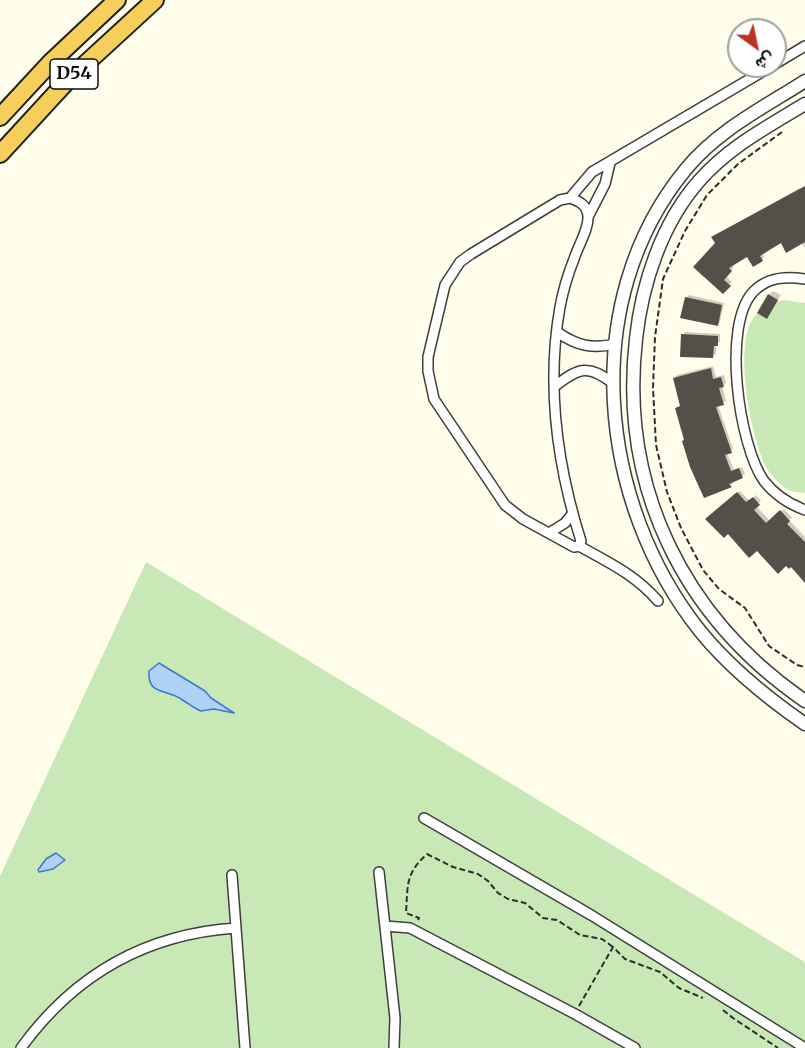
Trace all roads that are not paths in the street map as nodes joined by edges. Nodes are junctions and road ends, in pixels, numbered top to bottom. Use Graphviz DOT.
graph roads {
  1 [pos="117,0"];
  2 [pos="155,0"];
  3 [pos="805,46"];
  4 [pos="787,57"];
  5 [pos="751,78"];
  6 [pos="805,81"];
  7 [pos="805,104"];
  8 [pos="0,117"];
  9 [pos="0,154"];
  10 [pos="610,163"];
  11 [pos="570,198"];
  12 [pos="588,217"];
  13 [pos="805,279"];
  14 [pos="557,332"];
  15 [pos="616,344"];
  16 [pos="614,384"];
  17 [pos="554,387"];
  18 [pos="805,510"];
  19 [pos="573,513"];
  20 [pos="549,533"];
  21 [pos="579,546"];
  22 [pos="657,601"];
  23 [pos="805,701"];
  24 [pos="805,724"];
  25 [pos="424,818"];
  26 [pos="379,872"];
  27 [pos="232,875"];
  28 [pos="384,926"];
  29 [pos="236,928"];
  30 [pos="21,1048"];
  31 [pos="245,1048"];
  32 [pos="394,1048"];
  33 [pos="635,1048"];
  34 [pos="805,1048"];
  1 -- 8 [label="highway, D54"];
  2 -- 9 [label="highway, D54"];
  3 -- 4 [label="street"];
  5 -- 10 [label="street"];
  6 -- 15 [label="street"];
  7 -- 23 [label="street"];
  10 -- 11 [label="street"];
  10 -- 12 [label="street"];
  11 -- 12 [label="street"];
  11 -- 20 [label="street"];
  12 -- 14 [label="street"];
  13 -- 18 [label="street"];
  14 -- 15 [label="street"];
  14 -- 17 [label="street"];
  15 -- 16 [label="street"];
  16 -- 17 [label="street"];
  16 -- 24 [label="street"];
  17 -- 19 [label="street"];
  19 -- 20 [label="street"];
  19 -- 21 [label="street"];
  20 -- 21 [label="street"];
  21 -- 22 [label="street"];
  25 -- 34 [label="street"];
  26 -- 28 [label="street"];
  27 -- 29 [label="street"];
  28 -- 32 [label="street"];
  28 -- 33 [label="street"];
  29 -- 30 [label="street"];
  29 -- 31 [label="street"];
}
